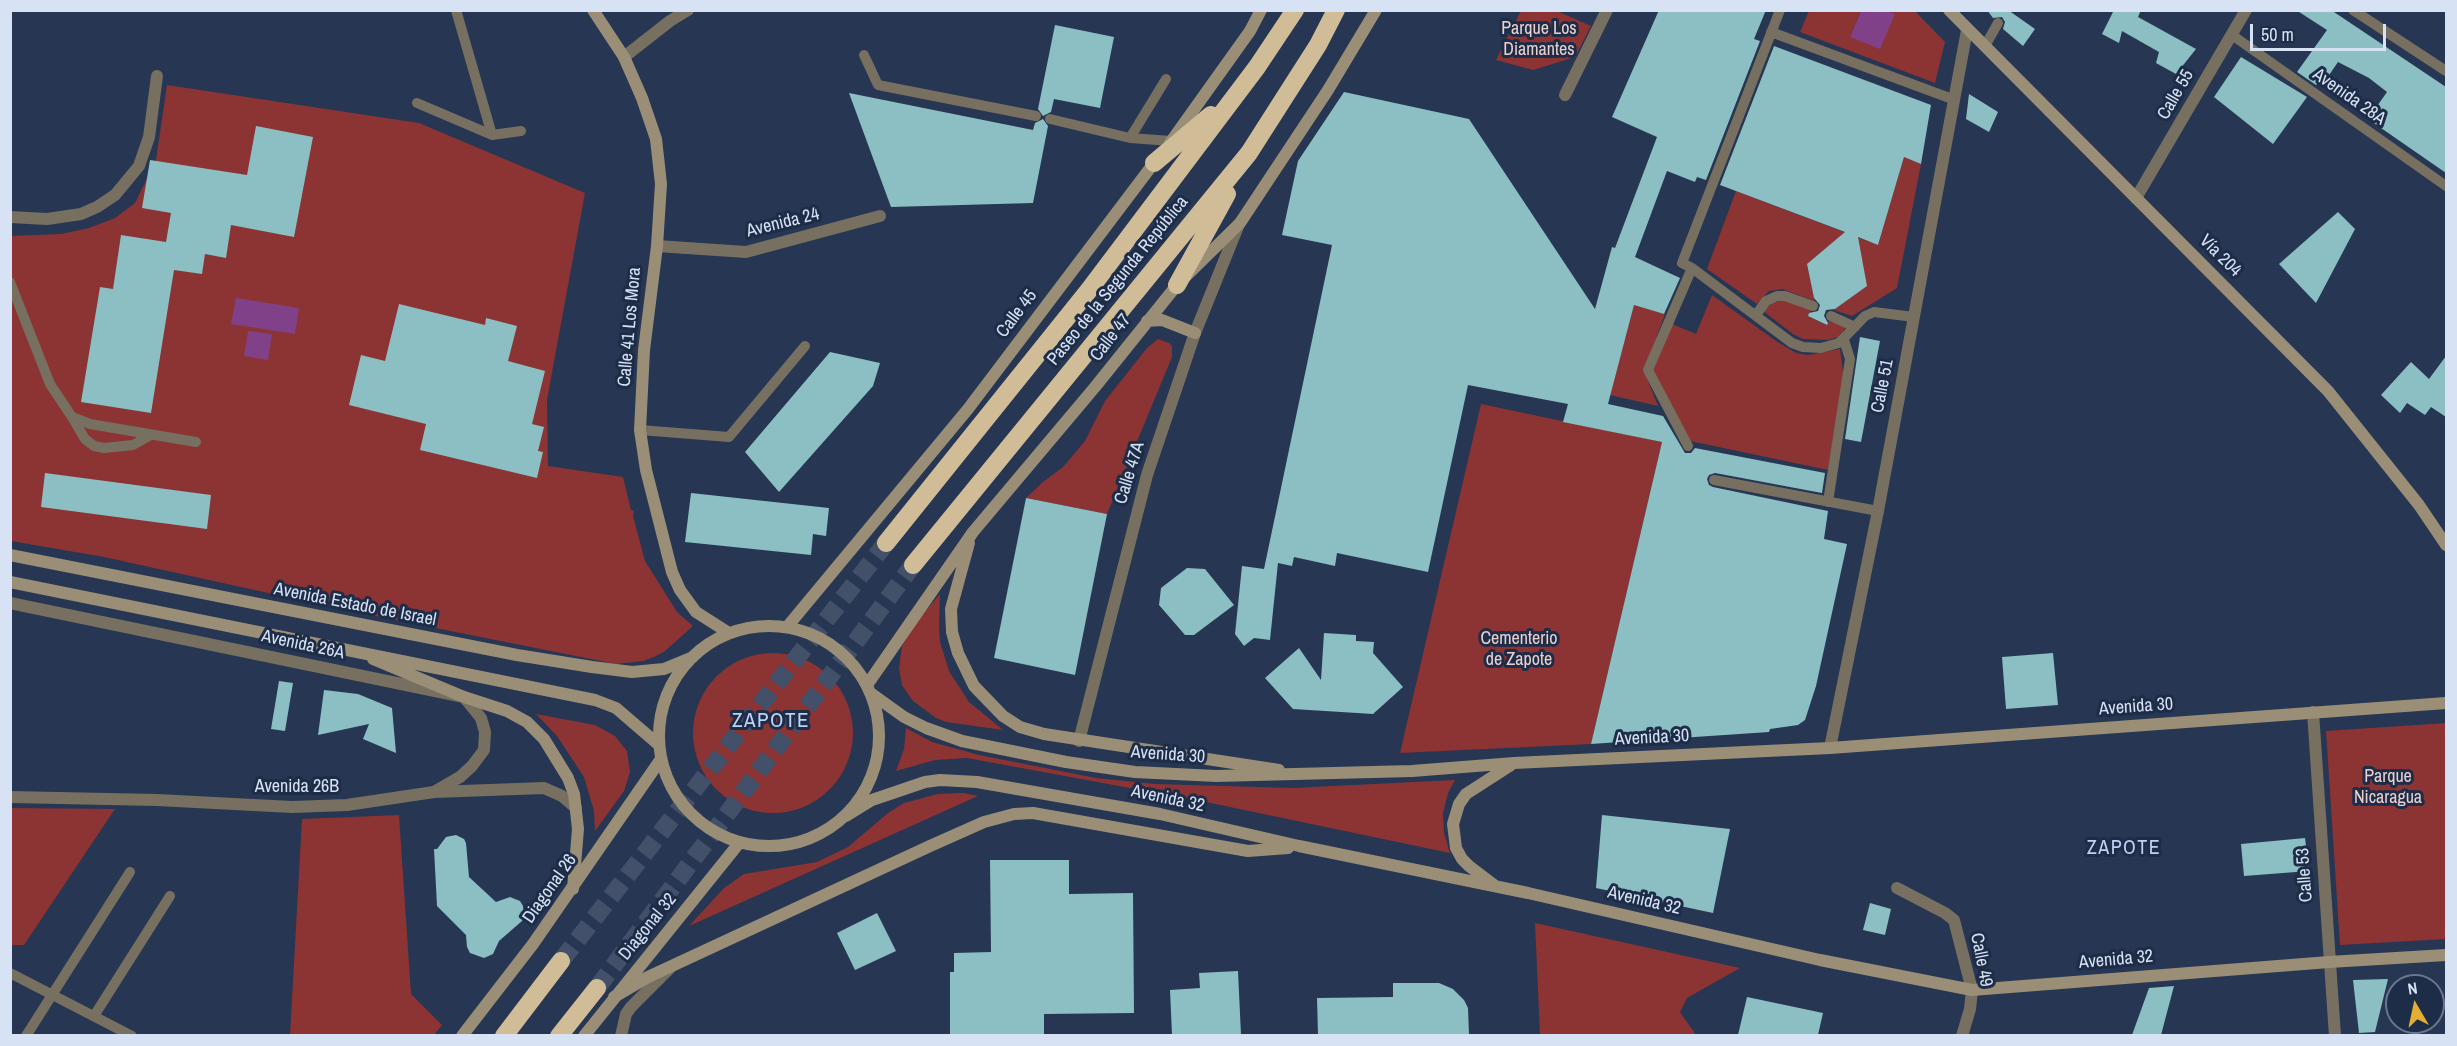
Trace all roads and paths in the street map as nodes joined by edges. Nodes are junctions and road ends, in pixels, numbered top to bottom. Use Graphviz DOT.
graph roads {
  1 [pos="456,10"];
  2 [pos="593,10"];
  3 [pos="688,10"];
  4 [pos="1261,10"];
  5 [pos="1295,10"];
  6 [pos="1336,10"];
  7 [pos="1376,10"];
  8 [pos="1606,10"];
  9 [pos="1780,10"];
  10 [pos="1949,10"];
  11 [pos="2247,10"];
  12 [pos="2353,10"];
  13 [pos="1961,15"];
  14 [pos="1998,23"];
  15 [pos="1967,30"];
  16 [pos="1771,32"];
  17 [pos="2232,35"];
  18 [pos="1984,46"];
  19 [pos="864,54"];
  20 [pos="624,57"];
  21 [pos="2446,70"];
  22 [pos="158,76"];
  23 [pos="1166,79"];
  24 [pos="1236,95"];
  25 [pos="1565,95"];
  26 [pos="1955,100"];
  27 [pos="417,103"];
  28 [pos="1036,116"];
  29 [pos="1050,119"];
  30 [pos="521,131"];
  31 [pos="492,135"];
  32 [pos="1130,138"];
  33 [pos="1171,141"];
  34 [pos="1249,153"];
  35 [pos="1155,163"];
  36 [pos="2446,186"];
  37 [pos="2136,198"];
  38 [pos="880,216"];
  39 [pos="10,217"];
  40 [pos="1240,223"];
  41 [pos="657,246"];
  42 [pos="1692,268"];
  43 [pos="10,282"];
  44 [pos="1177,285"];
  45 [pos="1812,306"];
  46 [pos="1756,315"];
  47 [pos="1831,316"];
  48 [pos="1914,317"];
  49 [pos="1148,321"];
  50 [pos="1854,327"];
  51 [pos="1195,333"];
  52 [pos="1844,340"];
  53 [pos="805,346"];
  54 [pos="72,417"];
  55 [pos="640,430"];
  56 [pos="151,435"];
  57 [pos="196,442"];
  58 [pos="1689,446"];
  59 [pos="1714,480"];
  60 [pos="1828,502"];
  61 [pos="1878,511"];
  62 [pos="973,532"];
  63 [pos="886,543"];
  64 [pos="2446,545"];
  65 [pos="10,555"];
  66 [pos="913,565"];
  67 [pos="10,582"];
  68 [pos="10,603"];
  69 [pos="787,627"];
  70 [pos="729,633"];
  71 [pos="347,648"];
  72 [pos="693,657"];
  73 [pos="870,690"];
  74 [pos="464,697"];
  75 [pos="2446,703"];
  76 [pos="2313,712"];
  77 [pos="1079,741"];
  78 [pos="659,745"];
  79 [pos="1830,748"];
  80 [pos="661,759"];
  81 [pos="1514,763"];
  82 [pos="1291,774"];
  83 [pos="434,792"];
  84 [pos="10,797"];
  85 [pos="576,808"];
  86 [pos="846,816"];
  87 [pos="740,842"];
  88 [pos="1299,846"];
  89 [pos="130,872"];
  90 [pos="1498,887"];
  91 [pos="1897,888"];
  92 [pos="573,889"];
  93 [pos="170,896"];
  94 [pos="2446,955"];
  95 [pos="561,961"];
  96 [pos="2329,962"];
  97 [pos="672,966"];
  98 [pos="10,973"];
  99 [pos="597,988"];
  100 [pos="1972,990"];
  101 [pos="52,994"];
  102 [pos="614,997"];
  103 [pos="94,1016"];
  104 [pos="113,1025"];
  105 [pos="26,1035"];
  106 [pos="107,1035"];
  107 [pos="132,1035"];
  108 [pos="462,1035"];
  109 [pos="504,1035"];
  110 [pos="559,1035"];
  111 [pos="584,1035"];
  112 [pos="621,1035"];
  113 [pos="1962,1035"];
  114 [pos="2335,1035"];
  1 -- 31 [label="lane"];
  2 -- 20 [label="main road, Calle 41 Los Mora"];
  3 -- 20 [label="street"];
  4 -- 33 [label="main road, Calle 45"];
  5 -- 24 [label="highway, Paseo de la Segunda República"];
  6 -- 34 [label="highway, Paseo de la Segunda República"];
  7 -- 40 [label="main road, Calle 47"];
  8 -- 25 [label="street"];
  9 -- 16 [label="lane"];
  10 -- 13 [label="main road, Vía 204"];
  11 -- 17 [label="street, Calle 55"];
  12 -- 21 [label="lane"];
  13 -- 15 [label="main road, Vía 204"];
  14 -- 18 [label="lane"];
  15 -- 18 [label="main road, Vía 204"];
  15 -- 26 [label="street, Calle 51"];
  16 -- 26 [label="lane"];
  16 -- 42 [label="lane"];
  17 -- 36 [label="lane, Avenida 28A"];
  17 -- 37 [label="street, Calle 55"];
  18 -- 37 [label="main road, Vía 204"];
  19 -- 28 [label="lane"];
  20 -- 41 [label="main road, Calle 41 Los Mora"];
  22 -- 39 [label="street"];
  23 -- 32 [label="lane"];
  24 -- 35 [label="highway"];
  24 -- 63 [label="highway, Paseo de la Segunda República"];
  26 -- 48 [label="street, Calle 51"];
  27 -- 31 [label="lane"];
  29 -- 32 [label="lane"];
  30 -- 31 [label="lane"];
  32 -- 33 [label="lane"];
  33 -- 35 [label="main road, Calle 45"];
  34 -- 44 [label="highway"];
  34 -- 66 [label="highway, Paseo de la Segunda República"];
  35 -- 69 [label="main road, Calle 45"];
  37 -- 64 [label="main road, Vía 204"];
  38 -- 41 [label="street, Avenida 24"];
  40 -- 44 [label="main road, Calle 47"];
  40 -- 51 [label="street, Calle 47A"];
  41 -- 55 [label="main road, Calle 41 Los Mora"];
  42 -- 46 [label="lane"];
  42 -- 58 [label="lane"];
  43 -- 54 [label="lane"];
  44 -- 49 [label="main road, Calle 47"];
  45 -- 46 [label="lane"];
  46 -- 52 [label="lane"];
  47 -- 50 [label="lane"];
  48 -- 50 [label="lane"];
  48 -- 61 [label="street, Calle 51"];
  49 -- 51 [label="main road"];
  49 -- 62 [label="main road, Calle 47"];
  50 -- 52 [label="lane"];
  51 -- 77 [label="street, Calle 47A"];
  52 -- 60 [label="lane"];
  53 -- 55 [label="lane"];
  54 -- 56 [label="lane"];
  54 -- 56 [label="lane"];
  55 -- 70 [label="main road, Calle 41 Los Mora"];
  56 -- 57 [label="lane"];
  59 -- 60 [label="lane"];
  60 -- 61 [label="lane"];
  61 -- 79 [label="street, Calle 51"];
  62 -- 73 [label="main road, Calle 47"];
  62 -- 77 [label="main road"];
  65 -- 72 [label="main road, Avenida Estado de Israel"];
  67 -- 71 [label="main road"];
  68 -- 74 [label="street, Avenida 26A"];
  69 -- 70 [label="main road"];
  69 -- 73 [label="main road"];
  70 -- 72 [label="main road"];
  71 -- 74 [label="main road"];
  71 -- 78 [label="main road"];
  72 -- 78 [label="main road, Avenida 32"];
  73 -- 82 [label="main road, Avenida 30"];
  73 -- 86 [label="main road"];
  74 -- 83 [label="street"];
  74 -- 85 [label="main road"];
  75 -- 76 [label="main road, Avenida 30"];
  76 -- 79 [label="main road, Avenida 30"];
  76 -- 96 [label="street, Calle 53"];
  77 -- 82 [label="main road"];
  78 -- 80 [label="main road, Avenida 32"];
  79 -- 81 [label="main road, Avenida 30"];
  80 -- 87 [label="main road, Avenida 32"];
  80 -- 92 [label="main road, Diagonal 26"];
  81 -- 82 [label="main road, Avenida 30"];
  81 -- 90 [label="main road"];
  83 -- 84 [label="street, Avenida 26B"];
  83 -- 85 [label="street, Avenida 26B"];
  85 -- 92 [label="main road"];
  86 -- 87 [label="main road, Avenida 32"];
  86 -- 88 [label="main road, Avenida 32"];
  87 -- 102 [label="main road, Diagonal 32"];
  88 -- 90 [label="main road, Avenida 32"];
  88 -- 97 [label="main road"];
  89 -- 101 [label="lane"];
  90 -- 100 [label="main road, Avenida 32"];
  91 -- 100 [label="street, Calle 49"];
  92 -- 108 [label="main road, Diagonal 26"];
  93 -- 103 [label="lane"];
  94 -- 96 [label="main road, Avenida 32"];
  95 -- 109 [label="highway"];
  96 -- 100 [label="main road, Avenida 32"];
  96 -- 114 [label="street, Calle 53"];
  97 -- 102 [label="main road"];
  97 -- 112 [label="street"];
  98 -- 101 [label="lane"];
  99 -- 110 [label="highway"];
  100 -- 113 [label="street, Calle 49"];
  101 -- 103 [label="lane"];
  101 -- 105 [label="lane"];
  102 -- 111 [label="main road, Diagonal 32"];
  103 -- 104 [label="lane"];
  104 -- 106 [label="lane"];
  104 -- 107 [label="lane"];
}
